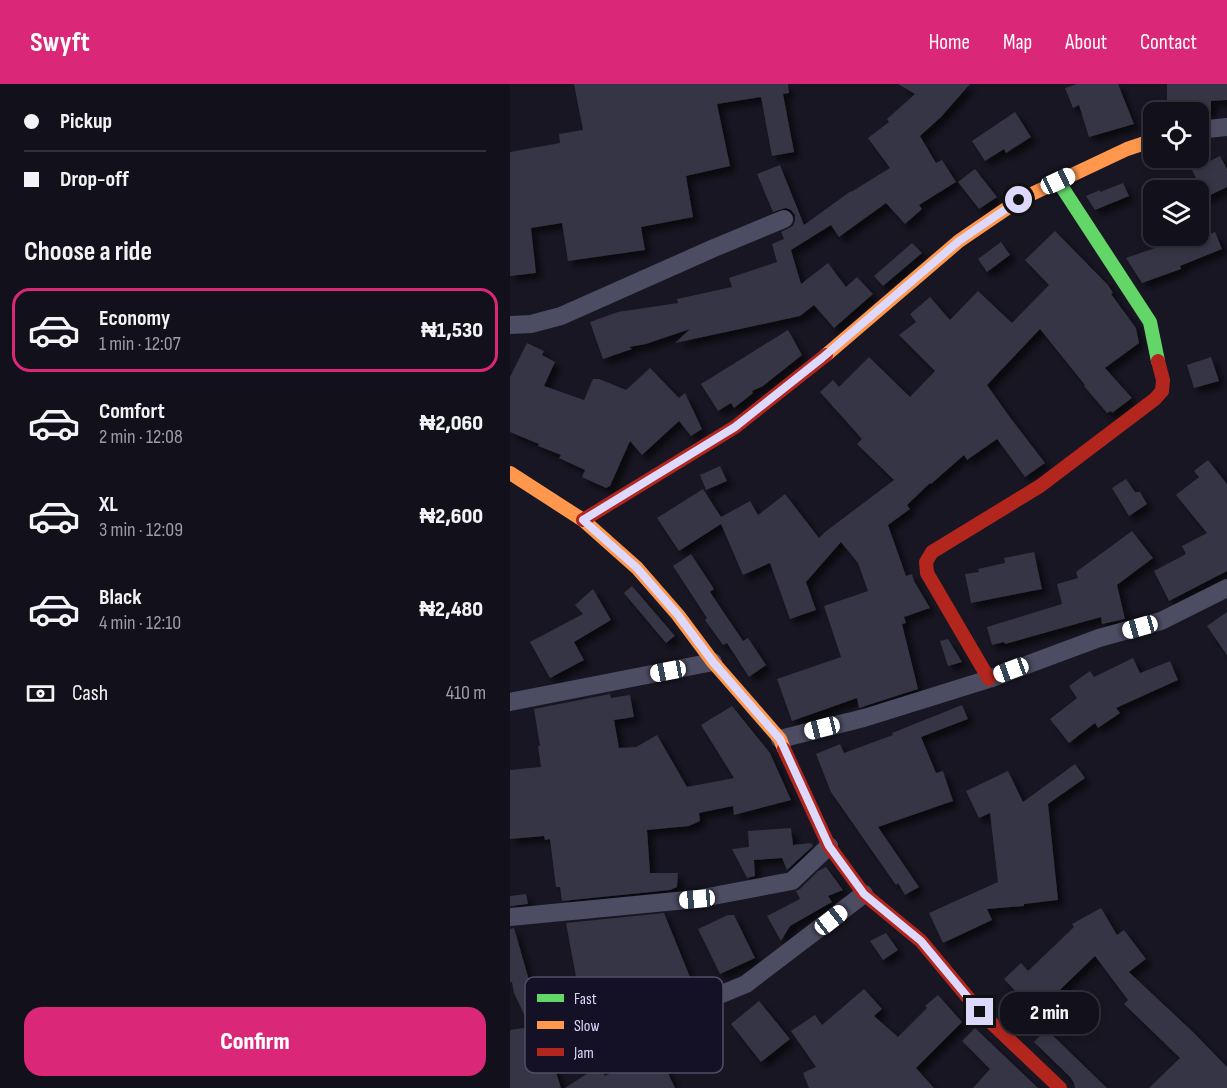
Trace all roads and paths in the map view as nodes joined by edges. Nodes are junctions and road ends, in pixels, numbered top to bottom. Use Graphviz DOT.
graph roads {
  1 [pos="1227,127"];
  2 [pos="1209,129"];
  3 [pos="1143,144"];
  4 [pos="1058,181"];
  5 [pos="784,219"];
  6 [pos="510,325"];
  7 [pos="510,473"];
  8 [pos="583,520"];
  9 [pos="1227,588"];
  10 [pos="713,662"];
  11 [pos="989,678"];
  12 [pos="510,702"];
  13 [pos="780,739"];
  14 [pos="829,846"];
  15 [pos="864,894"];
  16 [pos="510,917"];
  17 [pos="723,993"];
  18 [pos="1060,1088"];
  1 -- 2 [label="street"];
  3 -- 4 [label="street"];
  4 -- 8 [label="street"];
  4 -- 11 [label="street"];
  5 -- 6 [label="street"];
  7 -- 8 [label="street"];
  8 -- 10 [label="street"];
  9 -- 11 [label="street"];
  10 -- 12 [label="street"];
  10 -- 13 [label="street"];
  11 -- 13 [label="street"];
  13 -- 14 [label="street"];
  14 -- 15 [label="street"];
  14 -- 16 [label="street"];
  15 -- 17 [label="street"];
  15 -- 18 [label="street"];
}
